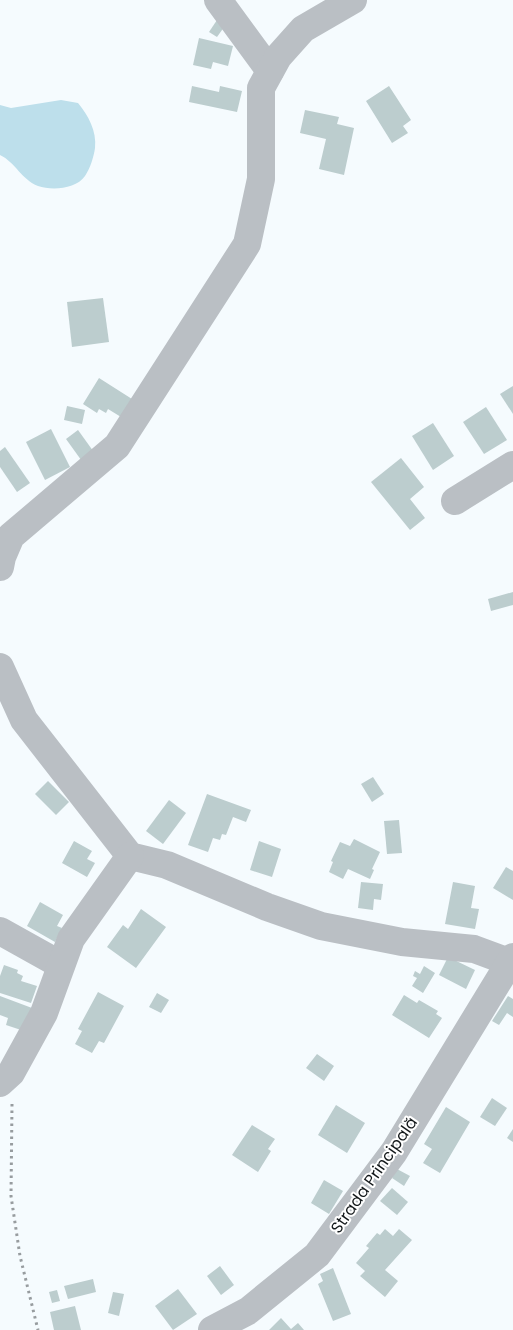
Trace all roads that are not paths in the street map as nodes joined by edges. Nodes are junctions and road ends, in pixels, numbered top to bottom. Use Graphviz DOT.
graph roads {
  1 [pos="218,0"];
  2 [pos="353,0"];
  3 [pos="270,70"];
  4 [pos="513,465"];
  5 [pos="455,501"];
  6 [pos="0,567"];
  7 [pos="0,667"];
  8 [pos="130,856"];
  9 [pos="0,931"];
  10 [pos="511,959"];
  11 [pos="61,965"];
  12 [pos="6,1078"];
  13 [pos="212,1330"];
  1 -- 3 [label="street"];
  2 -- 3 [label="street"];
  3 -- 6 [label="street"];
  4 -- 5 [label="street"];
  7 -- 8 [label="street"];
  8 -- 10 [label="street"];
  8 -- 11 [label="street"];
  9 -- 11 [label="street"];
  10 -- 13 [label="street, Strada Principală"];
  11 -- 12 [label="street"];
}
